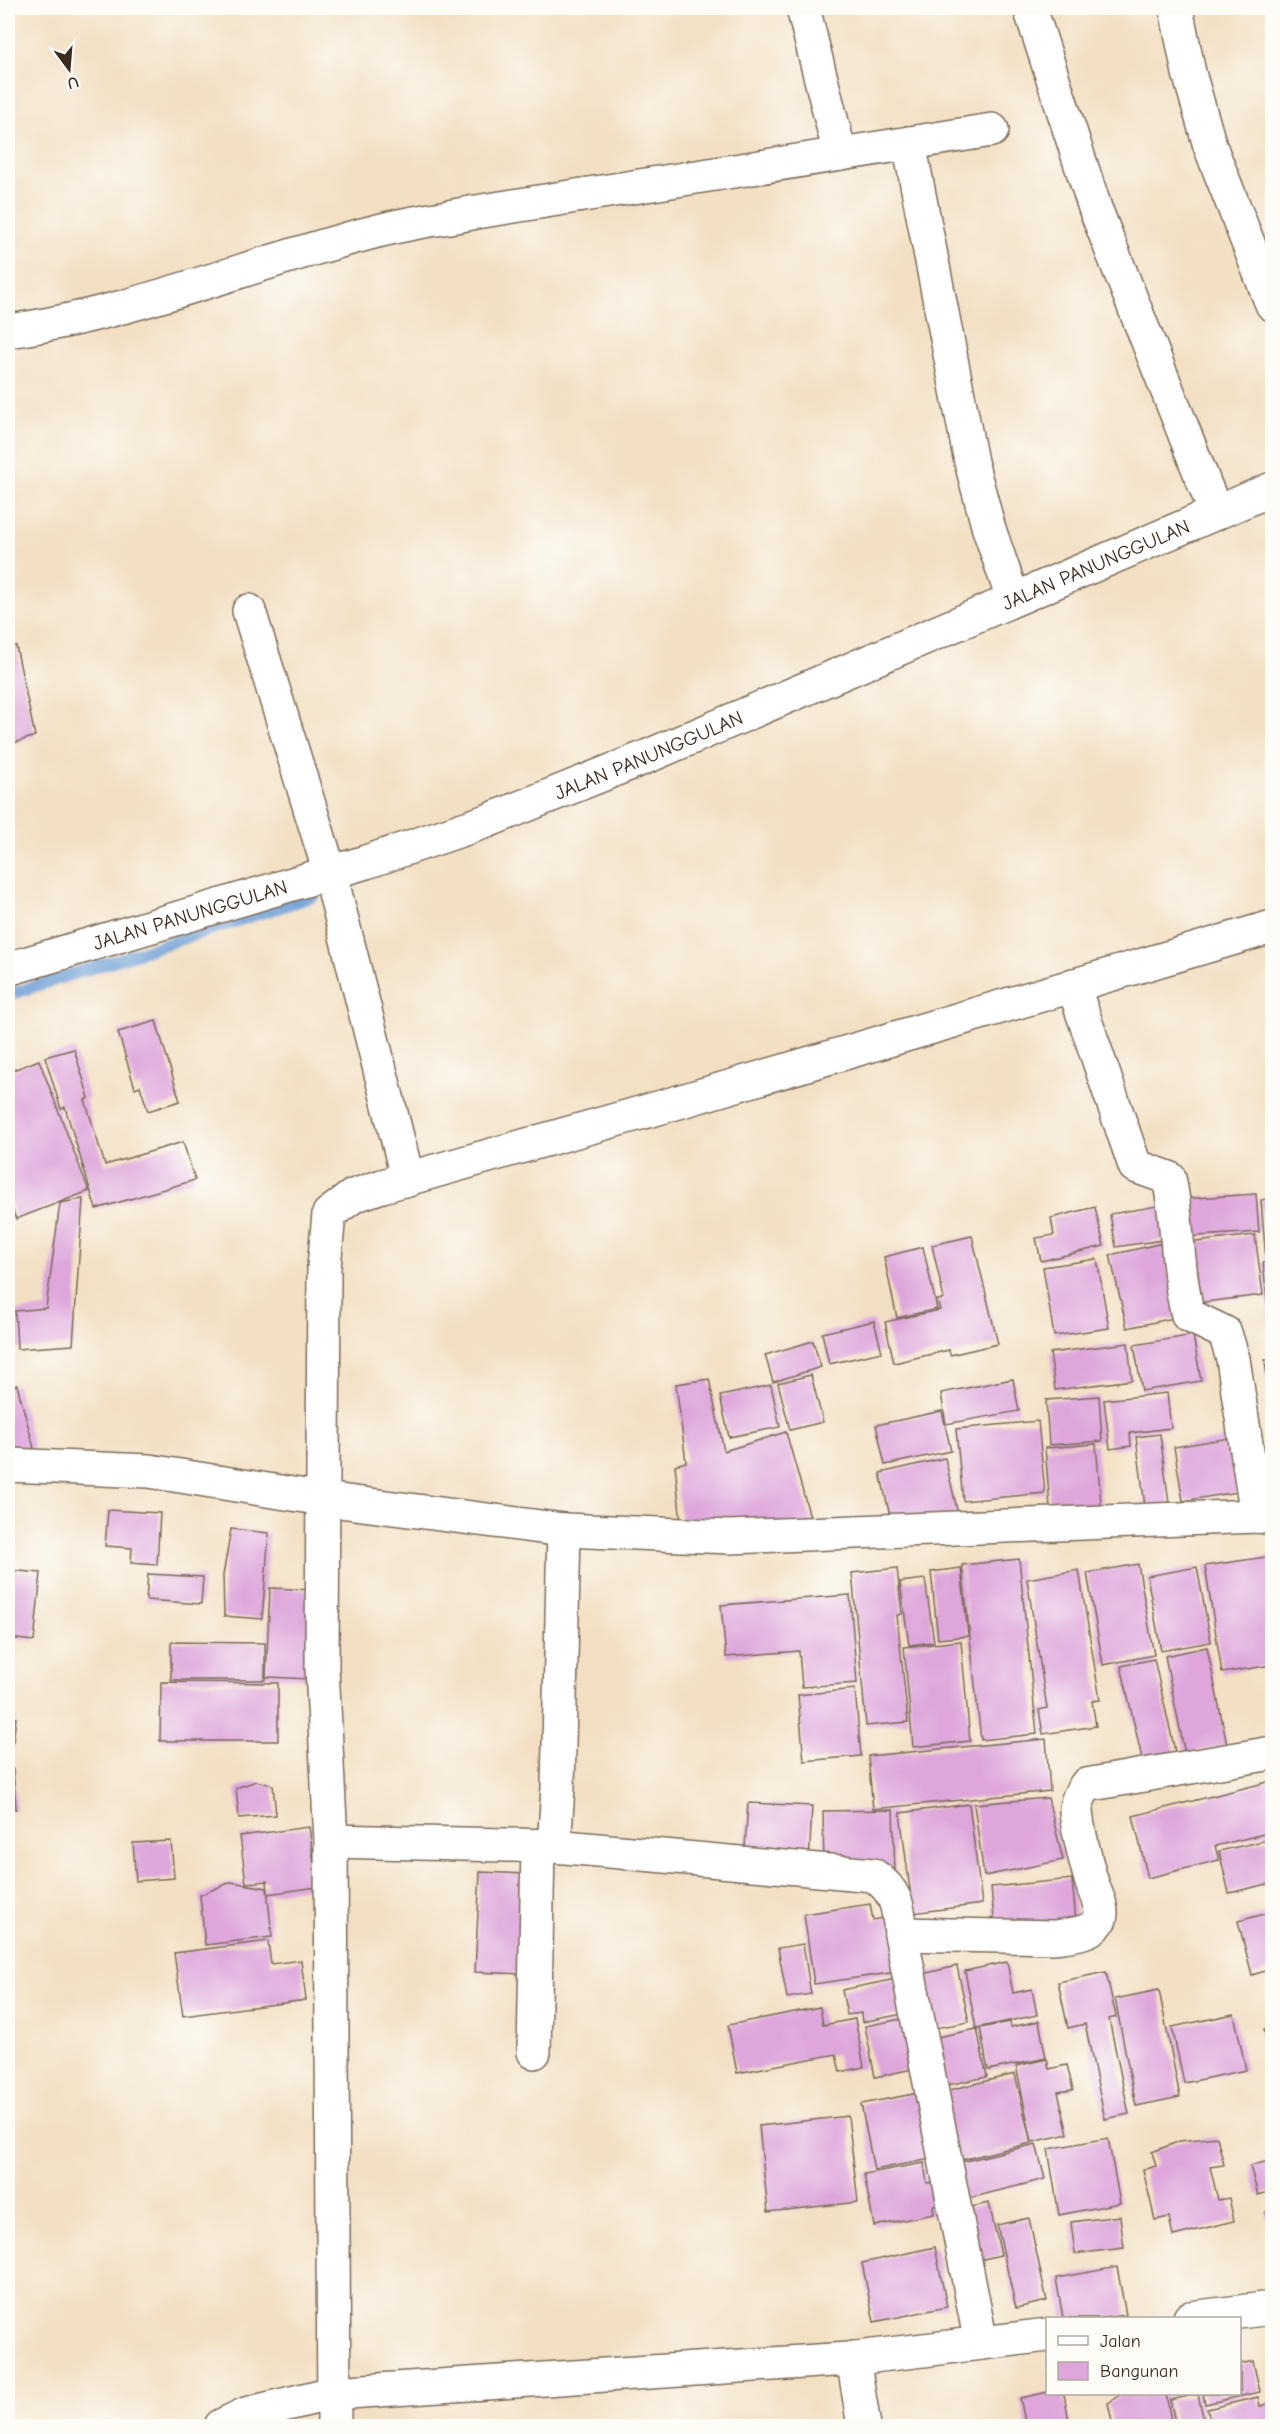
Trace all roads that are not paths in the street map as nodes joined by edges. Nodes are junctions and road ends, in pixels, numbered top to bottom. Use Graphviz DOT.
graph roads {
  1 [pos="803,8"];
  2 [pos="1030,8"];
  3 [pos="1176,8"];
  4 [pos="992,130"];
  5 [pos="909,143"];
  6 [pos="840,154"];
  7 [pos="1272,304"];
  8 [pos="8,332"];
  9 [pos="1272,489"];
  10 [pos="1216,513"];
  11 [pos="1013,599"];
  12 [pos="249,611"];
  13 [pos="330,873"];
  14 [pos="1272,927"];
  15 [pos="8,969"];
  16 [pos="1073,985"];
  17 [pos="408,1180"];
  18 [pos="8,1465"];
  19 [pos="324,1499"];
  20 [pos="1265,1517"];
  21 [pos="564,1530"];
  22 [pos="1272,1753"];
  23 [pos="331,1841"];
  24 [pos="546,1846"];
  25 [pos="901,1934"];
  26 [pos="534,2052"];
  27 [pos="1272,2308"];
  28 [pos="1205,2317"];
  29 [pos="1046,2336"];
  30 [pos="981,2343"];
  31 [pos="853,2358"];
  32 [pos="333,2393"];
  33 [pos="220,2427"];
  34 [pos="334,2427"];
  35 [pos="864,2427"];
  1 -- 6 [label="street"];
  2 -- 10 [label="street"];
  3 -- 7 [label="street"];
  4 -- 5 [label="street"];
  5 -- 6 [label="street"];
  5 -- 11 [label="street"];
  6 -- 8 [label="street"];
  9 -- 10 [label="street, JALAN PANUNGGULAN"];
  10 -- 11 [label="street, JALAN PANUNGGULAN"];
  11 -- 13 [label="street, JALAN PANUNGGULAN"];
  12 -- 13 [label="street"];
  13 -- 15 [label="street, JALAN PANUNGGULAN"];
  13 -- 17 [label="street"];
  14 -- 16 [label="street"];
  16 -- 17 [label="street"];
  16 -- 20 [label="street"];
  17 -- 19 [label="street"];
  18 -- 19 [label="street"];
  19 -- 21 [label="street"];
  19 -- 23 [label="street"];
  20 -- 21 [label="street"];
  21 -- 24 [label="street"];
  22 -- 25 [label="street"];
  23 -- 24 [label="street"];
  23 -- 32 [label="street"];
  24 -- 25 [label="street"];
  24 -- 26 [label="street"];
  25 -- 30 [label="street"];
  27 -- 28 [label="street"];
  29 -- 30 [label="street"];
  30 -- 31 [label="street"];
  31 -- 32 [label="street"];
  31 -- 35 [label="street"];
  32 -- 33 [label="street"];
  32 -- 34 [label="street"];
}
